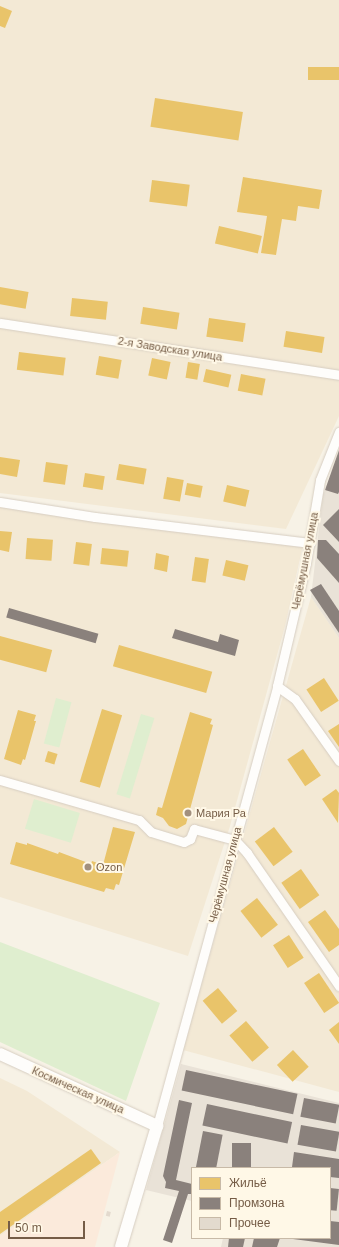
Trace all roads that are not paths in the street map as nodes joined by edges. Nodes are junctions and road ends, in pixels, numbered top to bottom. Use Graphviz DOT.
graph roads {
  1 [pos="0,322"];
  2 [pos="339,375"];
  3 [pos="339,432"];
  4 [pos="0,502"];
  5 [pos="310,543"];
  6 [pos="277,686"];
  7 [pos="339,761"];
  8 [pos="0,780"];
  9 [pos="235,840"];
  10 [pos="339,986"];
  11 [pos="0,1054"];
  12 [pos="157,1126"];
  13 [pos="121,1247"];
  1 -- 2 [label="street, 2-я Заводская улица"];
  3 -- 5 [label="street, Черёмушная улица"];
  4 -- 5 [label="street"];
  5 -- 6 [label="street, Черёмушная улица"];
  6 -- 7 [label="street"];
  6 -- 9 [label="street, Черёмушная улица"];
  8 -- 9 [label="street"];
  9 -- 10 [label="street"];
  9 -- 12 [label="street, Черёмушная улица"];
  11 -- 12 [label="street, Космическая улица"];
  12 -- 13 [label="street, Черёмушная улица"];
}
